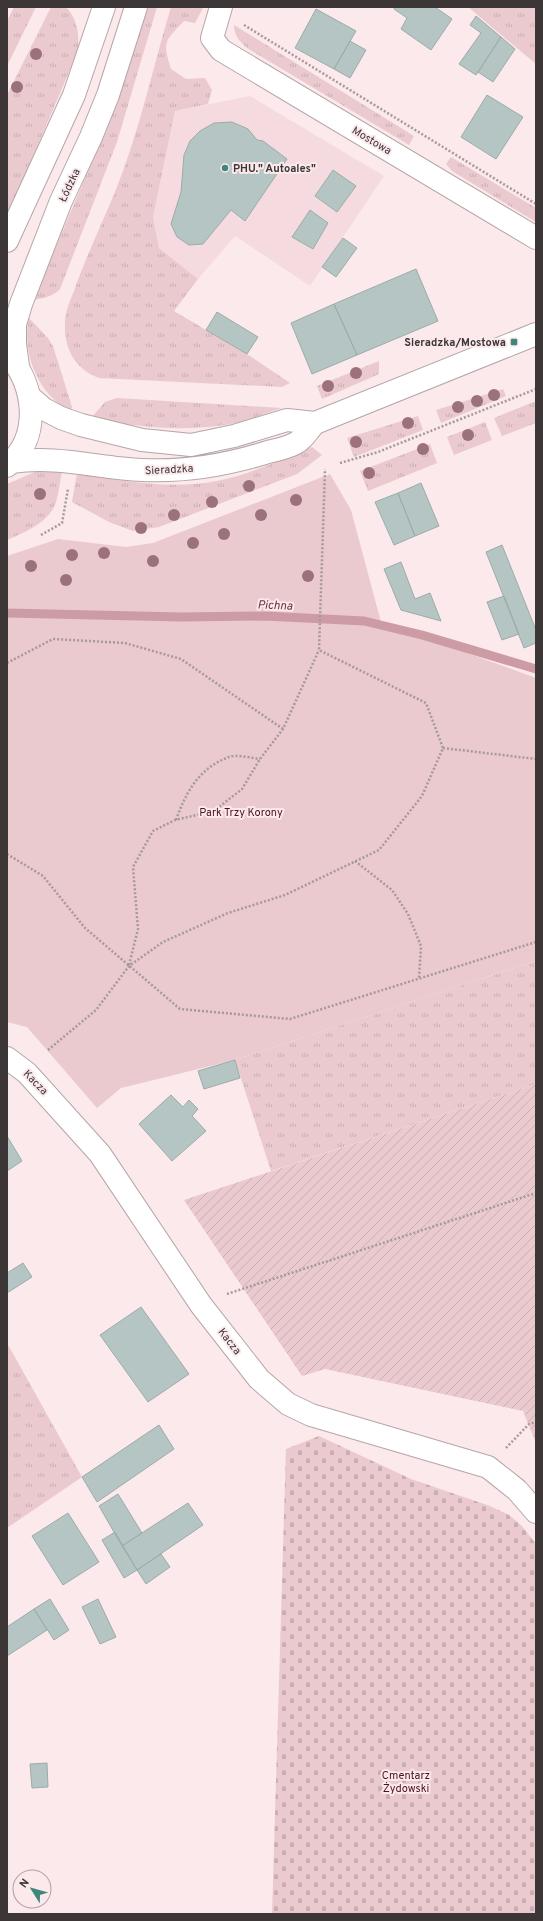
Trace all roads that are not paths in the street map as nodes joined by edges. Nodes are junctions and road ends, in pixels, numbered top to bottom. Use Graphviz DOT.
graph roads {
  1 [pos="104,7"];
  2 [pos="136,7"];
  3 [pos="220,9"];
  4 [pos="536,238"];
  5 [pos="7,241"];
  6 [pos="536,334"];
  7 [pos="12,360"];
  8 [pos="30,397"];
  9 [pos="315,422"];
  10 [pos="9,464"];
  11 [pos="7,1058"];
  12 [pos="536,1512"];
  1 -- 5 [label="street"];
  2 -- 7 [label="street, Łódzka"];
  3 -- 4 [label="street, Mostowa"];
  6 -- 9 [label="street, Sieradzka"];
  7 -- 8 [label="street, Łódzka"];
  8 -- 9 [label="street, Sieradzka"];
  8 -- 10 [label="street"];
  9 -- 10 [label="street, Sieradzka"];
  11 -- 12 [label="street, Kacza"];
}
